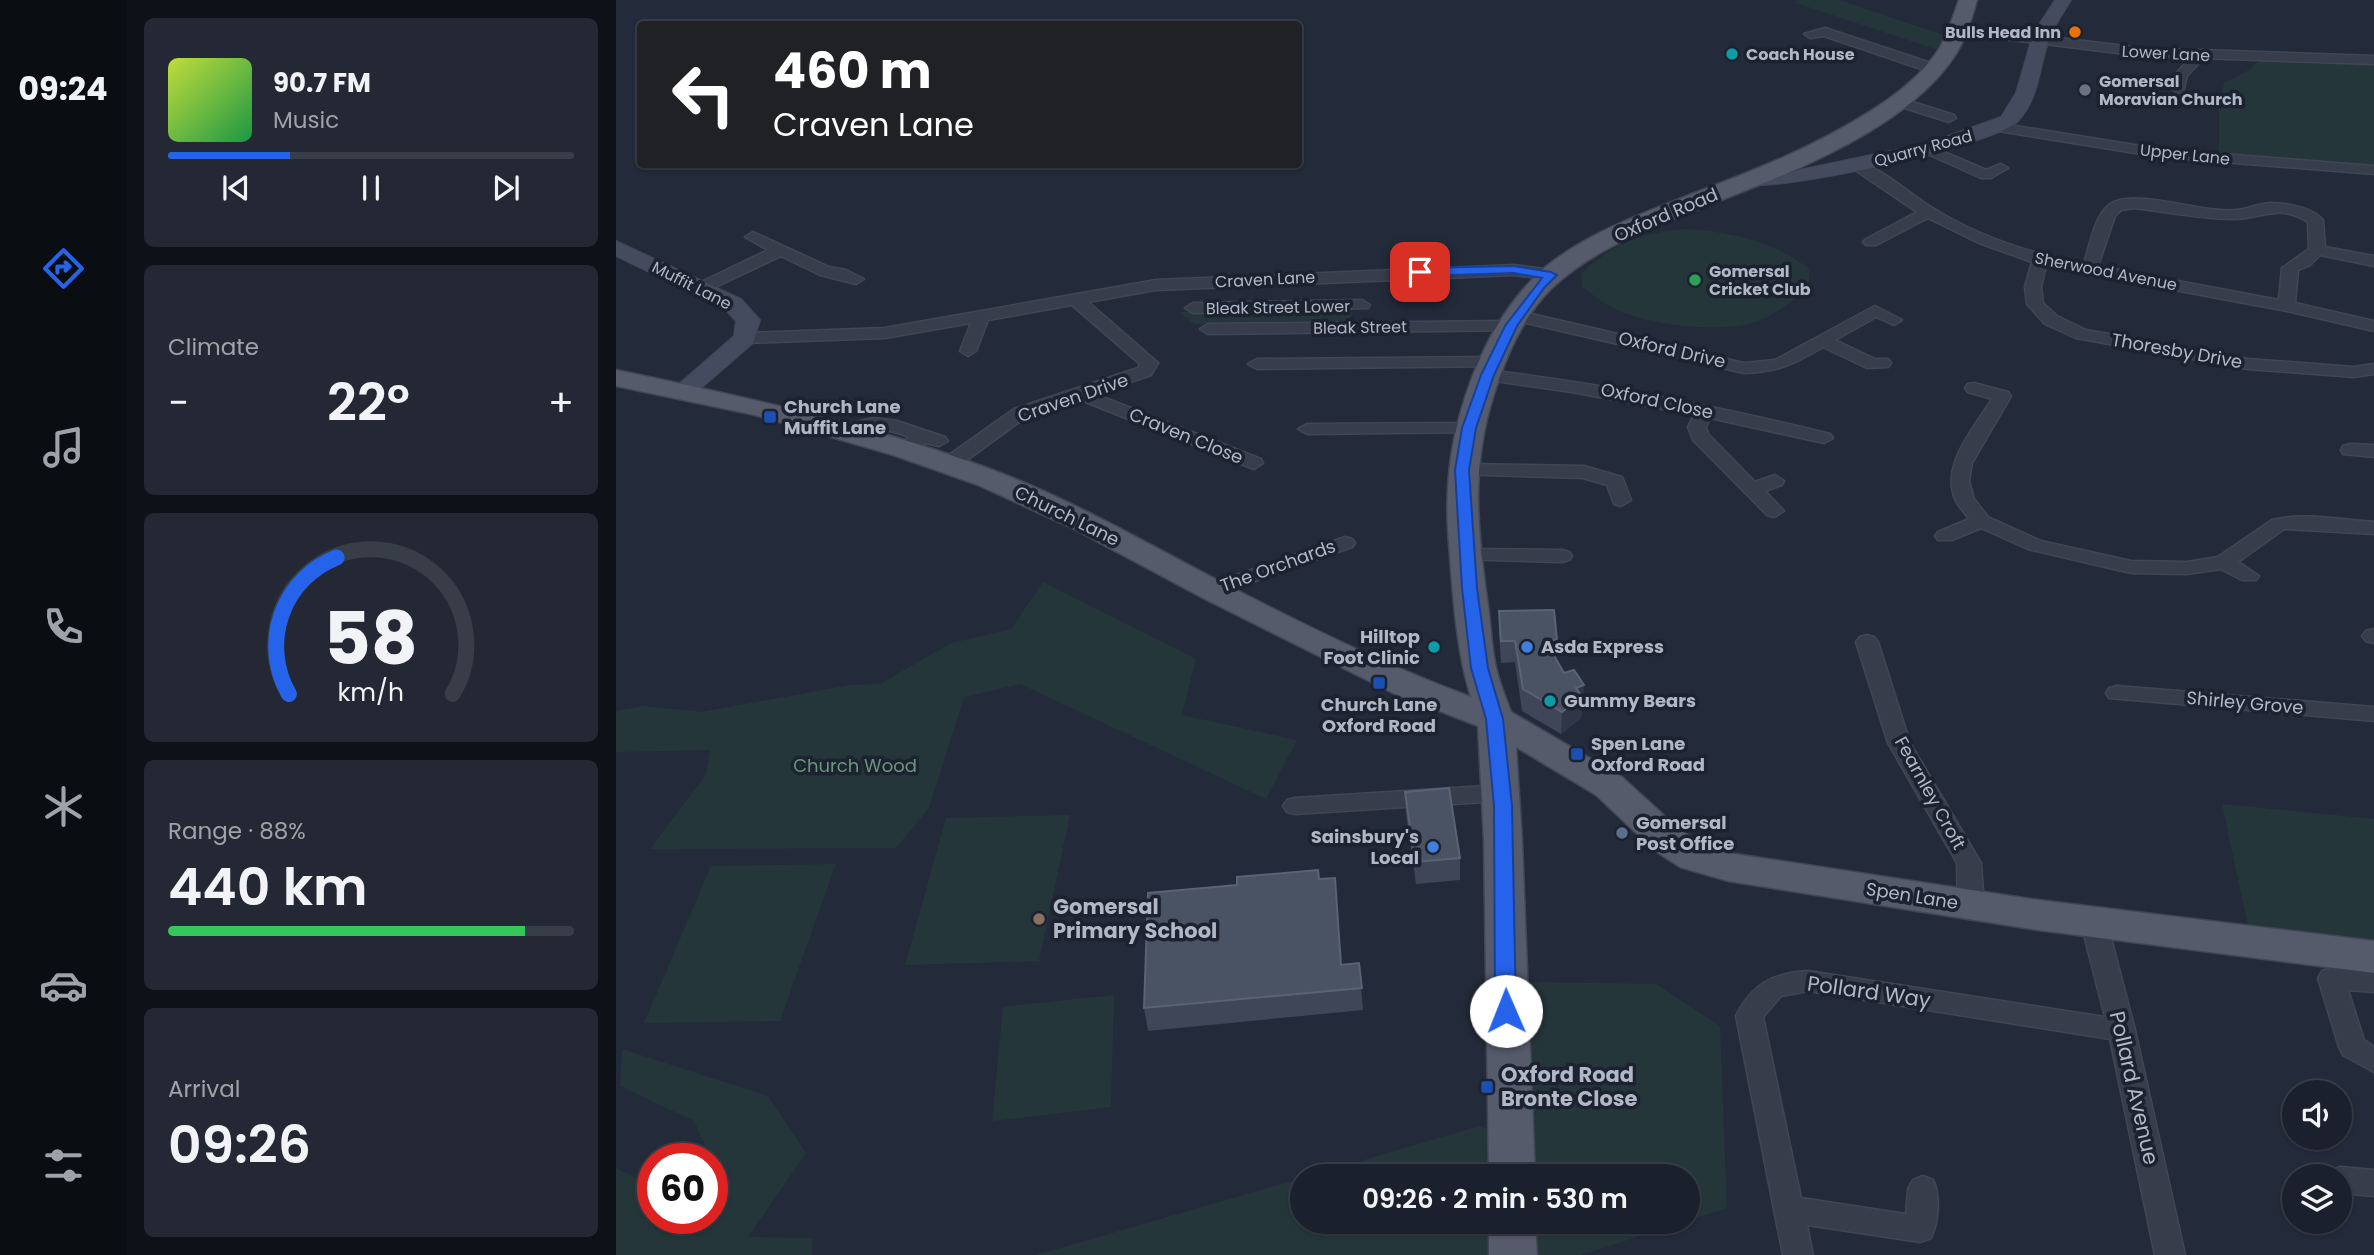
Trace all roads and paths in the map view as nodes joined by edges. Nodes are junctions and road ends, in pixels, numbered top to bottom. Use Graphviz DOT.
graph roads {
  1 [pos="1968,0"];
  2 [pos="2063,0"];
  3 [pos="1958,30"];
  4 [pos="1810,34"];
  5 [pos="2040,40"];
  6 [pos="2191,55"];
  7 [pos="2374,60"];
  8 [pos="1935,69"];
  9 [pos="2178,89"];
  10 [pos="1900,102"];
  11 [pos="1949,118"];
  12 [pos="1997,127"];
  13 [pos="1928,149"];
  14 [pos="1857,165"];
  15 [pos="2001,168"];
  16 [pos="2374,170"];
  17 [pos="1751,180"];
  18 [pos="1928,212"];
  19 [pos="753,237"];
  20 [pos="1871,242"];
  21 [pos="616,248"];
  22 [pos="780,250"];
  23 [pos="2317,250"];
  24 [pos="2040,260"];
  25 [pos="2374,261"];
  26 [pos="2090,268"];
  27 [pos="818,269"];
  28 [pos="1364,274"];
  29 [pos="1551,275"];
  30 [pos="796,278"];
  31 [pos="856,279"];
  32 [pos="701,288"];
  33 [pos="1075,299"];
  34 [pos="1363,305"];
  35 [pos="2287,306"];
  36 [pos="1193,308"];
  37 [pos="981,317"];
  38 [pos="1894,320"];
  39 [pos="1515,321"];
  40 [pos="2374,326"];
  41 [pos="1362,327"];
  42 [pos="1209,329"];
  43 [pos="745,338"];
  44 [pos="1821,340"];
  45 [pos="968,351"];
  46 [pos="1267,361"];
  47 [pos="1876,365"];
  48 [pos="1490,368"];
  49 [pos="2374,369"];
  50 [pos="616,378"];
  51 [pos="1974,388"];
  52 [pos="683,391"];
  53 [pos="1080,394"];
  54 [pos="1705,411"];
  55 [pos="1469,428"];
  56 [pos="1307,429"];
  57 [pos="1824,438"];
  58 [pos="2350,450"];
  59 [pos="2374,451"];
  60 [pos="944,453"];
  61 [pos="1254,463"];
  62 [pos="1462,470"];
  63 [pos="1775,481"];
  64 [pos="1752,489"];
  65 [pos="1621,500"];
  66 [pos="1774,511"];
  67 [pos="1981,521"];
  68 [pos="2374,528"];
  69 [pos="1945,536"];
  70 [pos="1345,543"];
  71 [pos="1467,555"];
  72 [pos="1562,556"];
  73 [pos="2224,562"];
  74 [pos="2249,576"];
  75 [pos="1212,590"];
  76 [pos="1867,642"];
  77 [pos="2117,693"];
  78 [pos="2374,714"];
  79 [pos="1495,719"];
  80 [pos="1502,793"];
  81 [pos="1295,806"];
  82 [pos="1971,905"];
  83 [pos="2094,923"];
  84 [pos="2374,957"];
  85 [pos="2374,982"];
  86 [pos="2122,1030"];
  87 [pos="2374,1061"];
  88 [pos="1512,1164"];
  89 [pos="2352,1181"];
  90 [pos="2374,1183"];
  91 [pos="1923,1189"];
  92 [pos="1788,1209"];
  93 [pos="1512,1234"];
  94 [pos="1513,1255"];
  95 [pos="1798,1255"];
  96 [pos="2170,1255"];
  1 -- 3 [label="main road, Oxford Road"];
  2 -- 5 [label="street, Quarry Road"];
  3 -- 5 [label="street, Lower Lane"];
  3 -- 8 [label="main road, Oxford Road"];
  4 -- 8 [label="street"];
  5 -- 6 [label="street, Lower Lane"];
  5 -- 12 [label="street, Quarry Road"];
  6 -- 7 [label="street, Lower Lane"];
  6 -- 9 [label="street"];
  8 -- 10 [label="main road, Oxford Road"];
  10 -- 11 [label="street"];
  10 -- 17 [label="main road, Oxford Road"];
  12 -- 13 [label="street, Quarry Road"];
  12 -- 16 [label="street, Upper Lane"];
  13 -- 14 [label="street, Quarry Road"];
  13 -- 15 [label="street"];
  14 -- 17 [label="street, Quarry Road"];
  14 -- 18 [label="street, Sherwood Avenue"];
  17 -- 29 [label="main road, Oxford Road"];
  18 -- 20 [label="street"];
  18 -- 24 [label="street, Sherwood Avenue"];
  19 -- 22 [label="street"];
  21 -- 32 [label="street, Muffit Lane"];
  22 -- 27 [label="street"];
  22 -- 32 [label="street"];
  23 -- 25 [label="street"];
  23 -- 26 [label="street"];
  23 -- 35 [label="street"];
  24 -- 26 [label="street, Sherwood Avenue"];
  24 -- 49 [label="street, Thoresby Drive"];
  26 -- 35 [label="street, Sherwood Avenue"];
  27 -- 30 [label="street"];
  27 -- 31 [label="street"];
  28 -- 29 [label="street, Craven Lane"];
  28 -- 33 [label="street, Craven Lane"];
  28 -- 34 [label="street"];
  29 -- 39 [label="main road, Oxford Road"];
  32 -- 43 [label="street, Muffit Lane"];
  33 -- 37 [label="street, Craven Lane"];
  33 -- 53 [label="street, Craven Drive"];
  34 -- 36 [label="street, Bleak Street Lower"];
  34 -- 41 [label="street"];
  35 -- 40 [label="street, Sherwood Avenue"];
  37 -- 43 [label="street, Craven Lane"];
  37 -- 45 [label="street"];
  38 -- 44 [label="street, Oxford Drive"];
  39 -- 41 [label="street, Bleak Street"];
  39 -- 44 [label="street, Oxford Drive"];
  39 -- 48 [label="main road, Oxford Road"];
  41 -- 42 [label="street, Bleak Street"];
  43 -- 52 [label="street"];
  44 -- 47 [label="street"];
  46 -- 48 [label="street, Oxford Close"];
  48 -- 54 [label="street, Oxford Close"];
  48 -- 55 [label="main road, Oxford Road"];
  50 -- 52 [label="main road, Church Lane"];
  51 -- 67 [label="street"];
  52 -- 60 [label="main road, Church Lane"];
  53 -- 60 [label="street, Craven Drive"];
  53 -- 61 [label="street, Craven Close"];
  54 -- 57 [label="street, Oxford Close"];
  54 -- 64 [label="street"];
  55 -- 56 [label="street"];
  55 -- 62 [label="main road, Oxford Road"];
  58 -- 59 [label="street"];
  60 -- 75 [label="main road, Church Lane"];
  62 -- 65 [label="street"];
  62 -- 71 [label="main road, Oxford Road"];
  63 -- 64 [label="street"];
  64 -- 66 [label="street"];
  67 -- 69 [label="street"];
  67 -- 73 [label="street"];
  68 -- 73 [label="street"];
  70 -- 75 [label="street, The Orchards"];
  71 -- 72 [label="street"];
  71 -- 79 [label="main road, Oxford Road"];
  73 -- 74 [label="street"];
  75 -- 79 [label="main road, Church Lane"];
  76 -- 82 [label="street, Fearnley Croft"];
  77 -- 78 [label="street, Shirley Grove"];
  79 -- 80 [label="main road, Oxford Road"];
  79 -- 82 [label="main road, Spen Lane"];
  80 -- 81 [label="street"];
  80 -- 88 [label="main road, Oxford Road"];
  82 -- 83 [label="main road, Spen Lane"];
  83 -- 84 [label="main road, Spen Lane"];
  83 -- 86 [label="street, Pollard Avenue"];
  85 -- 87 [label="street"];
  86 -- 92 [label="street, Pollard Way"];
  86 -- 96 [label="street, Pollard Avenue"];
  89 -- 90 [label="street"];
  91 -- 92 [label="street"];
  92 -- 95 [label="street, Pollard Way"];
  93 -- 94 [label="main road"];
}
